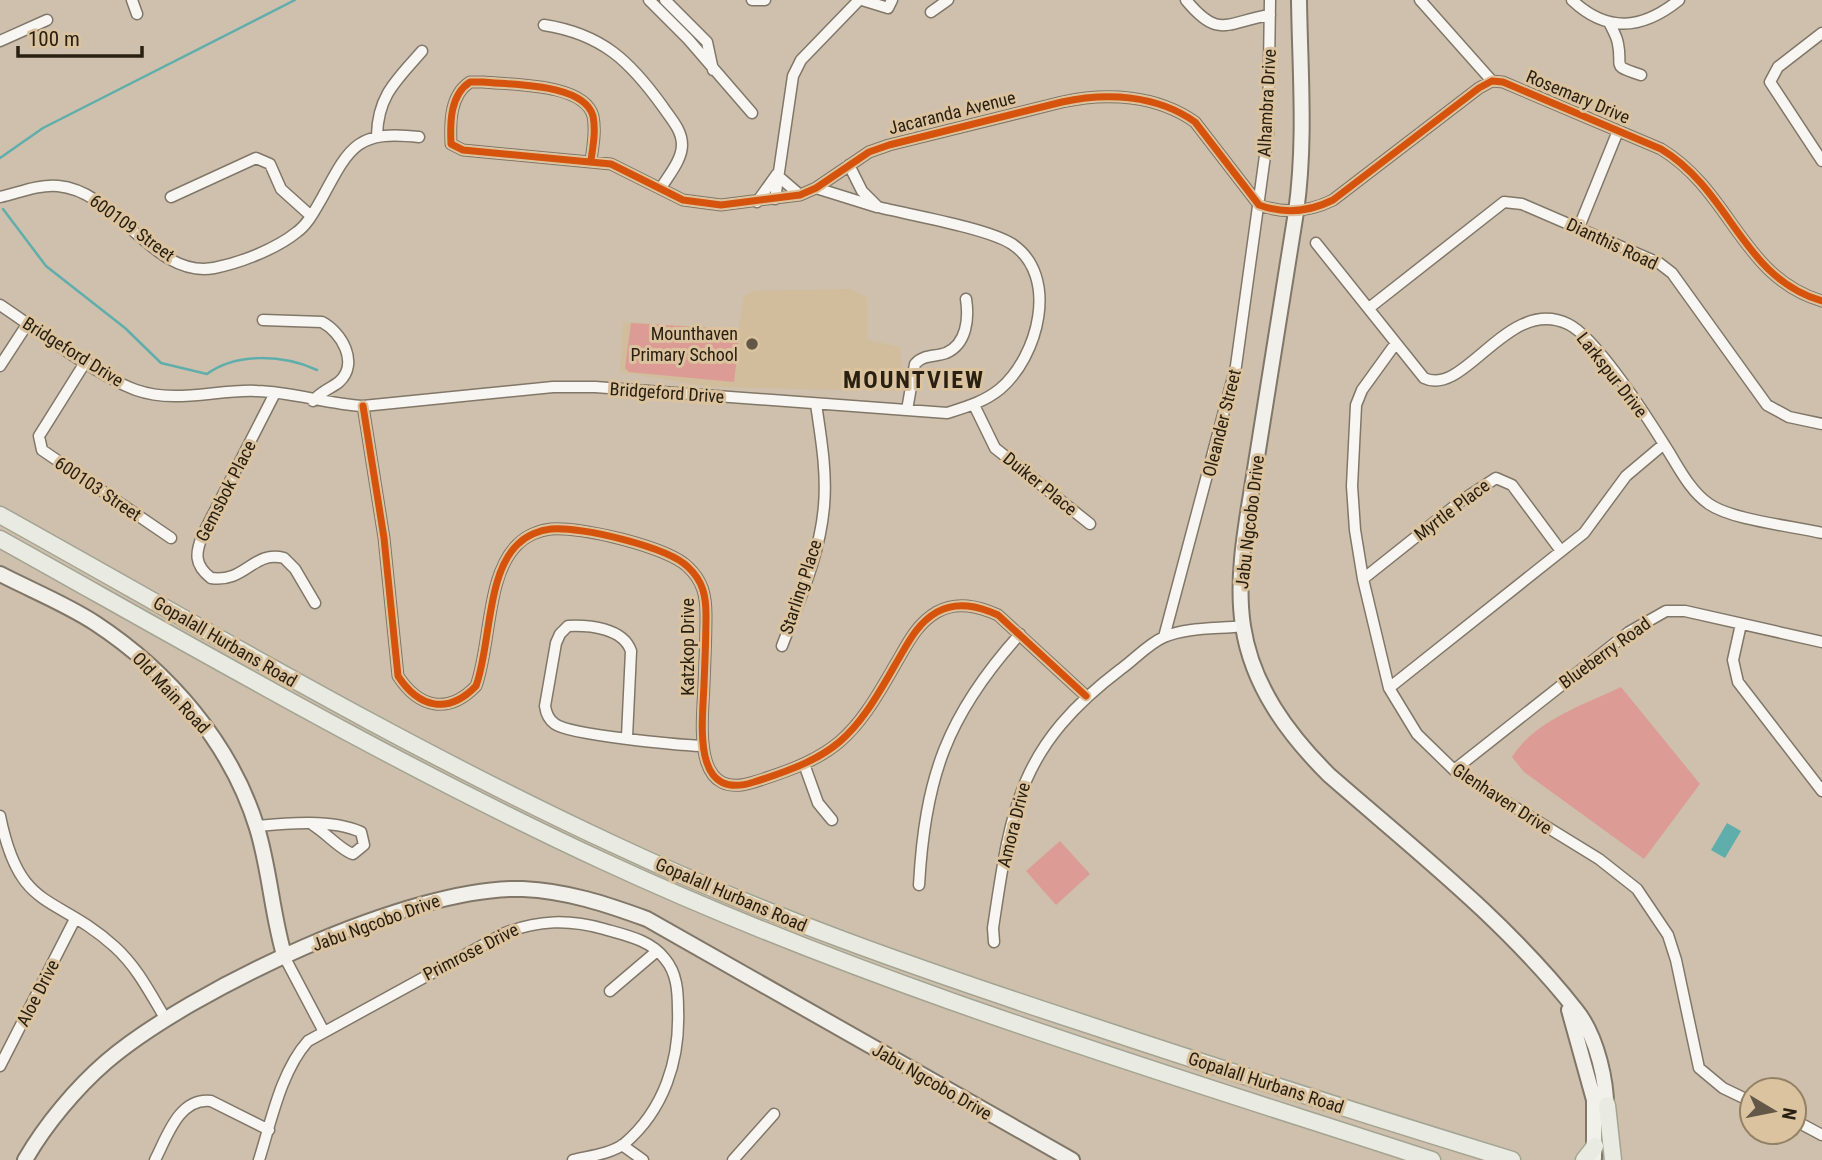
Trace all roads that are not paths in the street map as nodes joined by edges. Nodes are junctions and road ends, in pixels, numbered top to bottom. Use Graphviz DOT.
graph roads {
  1 [pos="132,0"];
  2 [pos="649,0"];
  3 [pos="665,0"];
  4 [pos="752,0"];
  5 [pos="765,0"];
  6 [pos="861,0"];
  7 [pos="892,0"];
  8 [pos="948,0"];
  9 [pos="1186,0"];
  10 [pos="1270,0"];
  11 [pos="1298,0"];
  12 [pos="1420,0"];
  13 [pos="1572,0"];
  14 [pos="1679,0"];
  15 [pos="931,12"];
  16 [pos="137,14"];
  17 [pos="1270,15"];
  18 [pos="47,20"];
  19 [pos="1609,22"];
  20 [pos="544,26"];
  21 [pos="1822,33"];
  22 [pos="0,41"];
  23 [pos="422,51"];
  24 [pos="713,70"];
  25 [pos="1641,75"];
  26 [pos="1492,81"];
  27 [pos="752,113"];
  28 [pos="1618,131"];
  29 [pos="377,135"];
  30 [pos="419,138"];
  31 [pos="591,160"];
  32 [pos="1822,161"];
  33 [pos="849,165"];
  34 [pos="778,174"];
  35 [pos="661,188"];
  36 [pos="816,188"];
  37 [pos="800,195"];
  38 [pos="0,197"];
  39 [pos="172,197"];
  40 [pos="775,199"];
  41 [pos="757,202"];
  42 [pos="1259,205"];
  43 [pos="878,207"];
  44 [pos="1296,211"];
  45 [pos="311,216"];
  46 [pos="1579,227"];
  47 [pos="1317,243"];
  48 [pos="966,299"];
  49 [pos="1822,301"];
  50 [pos="0,305"];
  51 [pos="1369,308"];
  52 [pos="263,320"];
  53 [pos="28,323"];
  54 [pos="1396,342"];
  55 [pos="86,361"];
  56 [pos="0,366"];
  57 [pos="275,393"];
  58 [pos="313,401"];
  59 [pos="816,404"];
  60 [pos="974,405"];
  61 [pos="363,406"];
  62 [pos="907,410"];
  63 [pos="1822,424"];
  64 [pos="1664,444"];
  65 [pos="0,515"];
  66 [pos="1090,524"];
  67 [pos="1822,533"];
  68 [pos="171,538"];
  69 [pos="0,539"];
  70 [pos="1561,551"];
  71 [pos="0,575"];
  72 [pos="1363,579"];
  73 [pos="315,603"];
  74 [pos="1741,624"];
  75 [pos="1243,626"];
  76 [pos="1020,634"];
  77 [pos="1164,637"];
  78 [pos="1822,642"];
  79 [pos="782,646"];
  80 [pos="1389,688"];
  81 [pos="1086,696"];
  82 [pos="627,737"];
  83 [pos="702,746"];
  84 [pos="804,764"];
  85 [pos="1454,771"];
  86 [pos="1822,790"];
  87 [pos="0,816"];
  88 [pos="832,820"];
  89 [pos="313,825"];
  90 [pos="257,826"];
  91 [pos="919,885"];
  92 [pos="75,919"];
  93 [pos="994,942"];
  94 [pos="657,951"];
  95 [pos="285,958"];
  96 [pos="610,991"];
  97 [pos="1567,1002"];
  98 [pos="165,1018"];
  99 [pos="323,1030"];
  100 [pos="0,1066"];
  101 [pos="1738,1095"];
  102 [pos="1606,1105"];
  103 [pos="774,1114"];
  104 [pos="269,1130"];
  105 [pos="622,1145"];
  106 [pos="1598,1155"];
  107 [pos="25,1160"];
  108 [pos="155,1160"];
  109 [pos="259,1160"];
  110 [pos="573,1160"];
  111 [pos="643,1160"];
  112 [pos="733,1160"];
  113 [pos="1072,1160"];
  114 [pos="1432,1160"];
  115 [pos="1512,1160"];
  116 [pos="1584,1160"];
  117 [pos="1613,1160"];
  1 -- 16 [label="street"];
  2 -- 24 [label="street"];
  3 -- 24 [label="street"];
  4 -- 5 [label="street"];
  6 -- 7 [label="street"];
  6 -- 34 [label="street"];
  8 -- 15 [label="street"];
  9 -- 17 [label="street"];
  10 -- 17 [label="street, Alhambra Drive"];
  11 -- 44 [label="main road, Jabu Ngcobo Drive"];
  12 -- 26 [label="street"];
  13 -- 19 [label="street"];
  14 -- 19 [label="street"];
  17 -- 42 [label="street, Alhambra Drive"];
  18 -- 22 [label="street"];
  19 -- 25 [label="street"];
  20 -- 35 [label="street"];
  21 -- 32 [label="street"];
  23 -- 29 [label="street"];
  24 -- 27 [label="street"];
  26 -- 28 [label="street, Rosemary Drive"];
  26 -- 44 [label="street"];
  28 -- 46 [label="street"];
  28 -- 49 [label="street, Rosemary Drive"];
  29 -- 30 [label="street"];
  29 -- 45 [label="street, 600109 Street"];
  31 -- 31 [label="street, Jacaranda Avenue"];
  31 -- 35 [label="street, Jacaranda Avenue"];
  33 -- 36 [label="street, Jacaranda Avenue"];
  33 -- 42 [label="street, Jacaranda Avenue"];
  33 -- 43 [label="street"];
  34 -- 37 [label="street"];
  34 -- 40 [label="street"];
  34 -- 41 [label="street"];
  35 -- 41 [label="street, Jacaranda Avenue"];
  36 -- 37 [label="street, Jacaranda Avenue"];
  36 -- 43 [label="street, Bridgeford Drive"];
  37 -- 40 [label="street, Jacaranda Avenue"];
  38 -- 45 [label="street, 600109 Street"];
  39 -- 45 [label="street"];
  40 -- 41 [label="street, Jacaranda Avenue"];
  42 -- 44 [label="street"];
  42 -- 77 [label="street, Oleander Street"];
  43 -- 60 [label="street, Bridgeford Drive"];
  44 -- 75 [label="main road, Jabu Ngcobo Drive"];
  46 -- 51 [label="street, Dianthis Road"];
  46 -- 63 [label="street, Dianthis Road"];
  47 -- 51 [label="street, Larkspur Drive"];
  48 -- 62 [label="street"];
  50 -- 53 [label="street, Bridgeford Drive"];
  51 -- 54 [label="street, Larkspur Drive"];
  52 -- 58 [label="street"];
  53 -- 55 [label="street, Bridgeford Drive"];
  53 -- 56 [label="street"];
  54 -- 64 [label="street, Larkspur Drive"];
  54 -- 72 [label="street, Glenhaven Drive"];
  55 -- 57 [label="street, Bridgeford Drive"];
  55 -- 68 [label="street, 600103 Street"];
  57 -- 58 [label="street, Bridgeford Drive"];
  57 -- 73 [label="street, Gemsbok Place"];
  58 -- 61 [label="street, Bridgeford Drive"];
  59 -- 61 [label="street, Bridgeford Drive"];
  59 -- 62 [label="street, Bridgeford Drive"];
  59 -- 79 [label="street, Starling Place"];
  60 -- 62 [label="street, Bridgeford Drive"];
  60 -- 66 [label="street, Duiker Place"];
  61 -- 83 [label="street, Katzkop Drive"];
  64 -- 67 [label="street, Larkspur Drive"];
  64 -- 70 [label="street"];
  65 -- 115 [label="main road, Gopalall Hurbans Road"];
  69 -- 114 [label="main road, Gopalall Hurbans Road"];
  70 -- 72 [label="street, Myrtle Place"];
  70 -- 80 [label="street"];
  71 -- 90 [label="main road, Old Main Road"];
  72 -- 80 [label="street, Glenhaven Drive"];
  74 -- 78 [label="street, Blueberry Road"];
  74 -- 85 [label="street, Blueberry Road"];
  74 -- 86 [label="street"];
  75 -- 77 [label="street, Amora Drive"];
  75 -- 97 [label="main road, Jabu Ngcobo Drive"];
  76 -- 81 [label="street, Katzkop Drive"];
  76 -- 84 [label="street, Katzkop Drive"];
  76 -- 91 [label="street"];
  77 -- 81 [label="street, Amora Drive"];
  80 -- 85 [label="street, Glenhaven Drive"];
  81 -- 93 [label="street, Amora Drive"];
  82 -- 82 [label="street"];
  82 -- 83 [label="street"];
  83 -- 84 [label="street, Katzkop Drive"];
  84 -- 88 [label="street"];
  85 -- 101 [label="street, Glenhaven Drive"];
  87 -- 92 [label="street"];
  89 -- 89 [label="street"];
  89 -- 90 [label="street"];
  90 -- 95 [label="main road, Old Main Road"];
  92 -- 98 [label="street"];
  92 -- 100 [label="street, Aloe Drive"];
  94 -- 96 [label="street"];
  94 -- 99 [label="street, Primrose Drive"];
  94 -- 105 [label="street"];
  95 -- 98 [label="main road, Jabu Ngcobo Drive"];
  95 -- 99 [label="street"];
  95 -- 113 [label="main road, Jabu Ngcobo Drive"];
  97 -- 102 [label="main road, Jabu Ngcobo Drive"];
  97 -- 106 [label="main road, Jabu Ngcobo Drive"];
  98 -- 107 [label="main road, Jabu Ngcobo Drive"];
  99 -- 104 [label="street, Primrose Drive"];
  102 -- 106 [label="main road, Jabu Ngcobo Drive"];
  102 -- 117 [label="main road"];
  103 -- 112 [label="street"];
  104 -- 108 [label="street"];
  104 -- 109 [label="street, Primrose Drive"];
  105 -- 110 [label="street"];
  105 -- 111 [label="street"];
  106 -- 116 [label="main road"];
}
